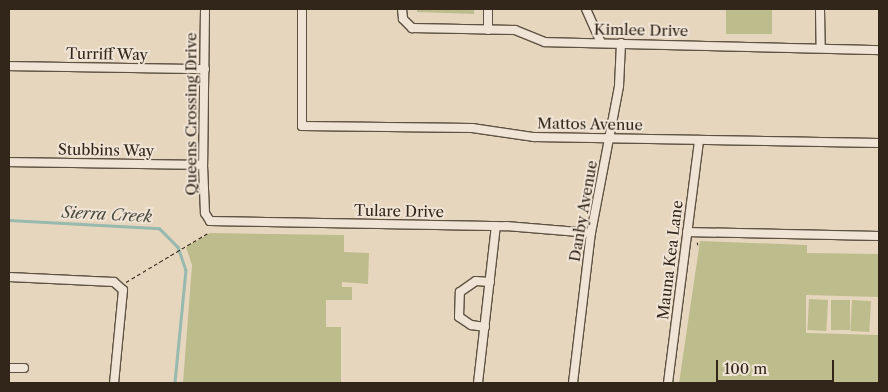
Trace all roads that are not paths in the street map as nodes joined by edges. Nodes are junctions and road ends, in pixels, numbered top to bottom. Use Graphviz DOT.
graph roads {
  1 [pos="206,9"];
  2 [pos="302,9"];
  3 [pos="402,9"];
  4 [pos="488,9"];
  5 [pos="586,9"];
  6 [pos="820,9"];
  7 [pos="488,30"];
  8 [pos="601,43"];
  9 [pos="621,44"];
  10 [pos="821,48"];
  11 [pos="879,50"];
  12 [pos="9,66"];
  13 [pos="205,69"];
  14 [pos="609,138"];
  15 [pos="699,140"];
  16 [pos="879,143"];
  17 [pos="9,162"];
  18 [pos="203,165"];
  19 [pos="208,219"];
  20 [pos="496,226"];
  21 [pos="687,232"];
  22 [pos="591,233"];
  23 [pos="879,236"];
  24 [pos="9,277"];
  25 [pos="490,282"];
  26 [pos="485,327"];
  27 [pos="9,368"];
  28 [pos="24,368"];
  29 [pos="114,383"];
  30 [pos="478,383"];
  31 [pos="573,383"];
  32 [pos="668,383"];
  1 -- 13 [label="street, Queens Crossing Drive"];
  2 -- 14 [label="street, Mattos Avenue"];
  3 -- 7 [label="street, Kimlee Drive"];
  4 -- 7 [label="street"];
  5 -- 8 [label="street"];
  6 -- 10 [label="street"];
  7 -- 8 [label="street, Kimlee Drive"];
  8 -- 9 [label="street, Kimlee Drive"];
  9 -- 10 [label="street, Kimlee Drive"];
  9 -- 14 [label="street, Danby Avenue"];
  10 -- 11 [label="street, Kimlee Drive"];
  12 -- 13 [label="street, Turriff Way"];
  13 -- 18 [label="street, Queens Crossing Drive"];
  14 -- 15 [label="street, Mattos Avenue"];
  14 -- 22 [label="street, Danby Avenue"];
  15 -- 16 [label="street, Mattos Avenue"];
  15 -- 21 [label="street, Mauna Kea Lane"];
  17 -- 18 [label="street, Stubbins Way"];
  18 -- 19 [label="street, Queens Crossing Drive"];
  19 -- 20 [label="street, Tulare Drive"];
  20 -- 22 [label="street, Tulare Drive"];
  20 -- 25 [label="street"];
  21 -- 23 [label="street"];
  21 -- 32 [label="street, Mauna Kea Lane"];
  22 -- 31 [label="street, Danby Avenue"];
  24 -- 29 [label="street"];
  25 -- 26 [label="street"];
  25 -- 26 [label="street"];
  26 -- 30 [label="street"];
  27 -- 28 [label="street"];
}
